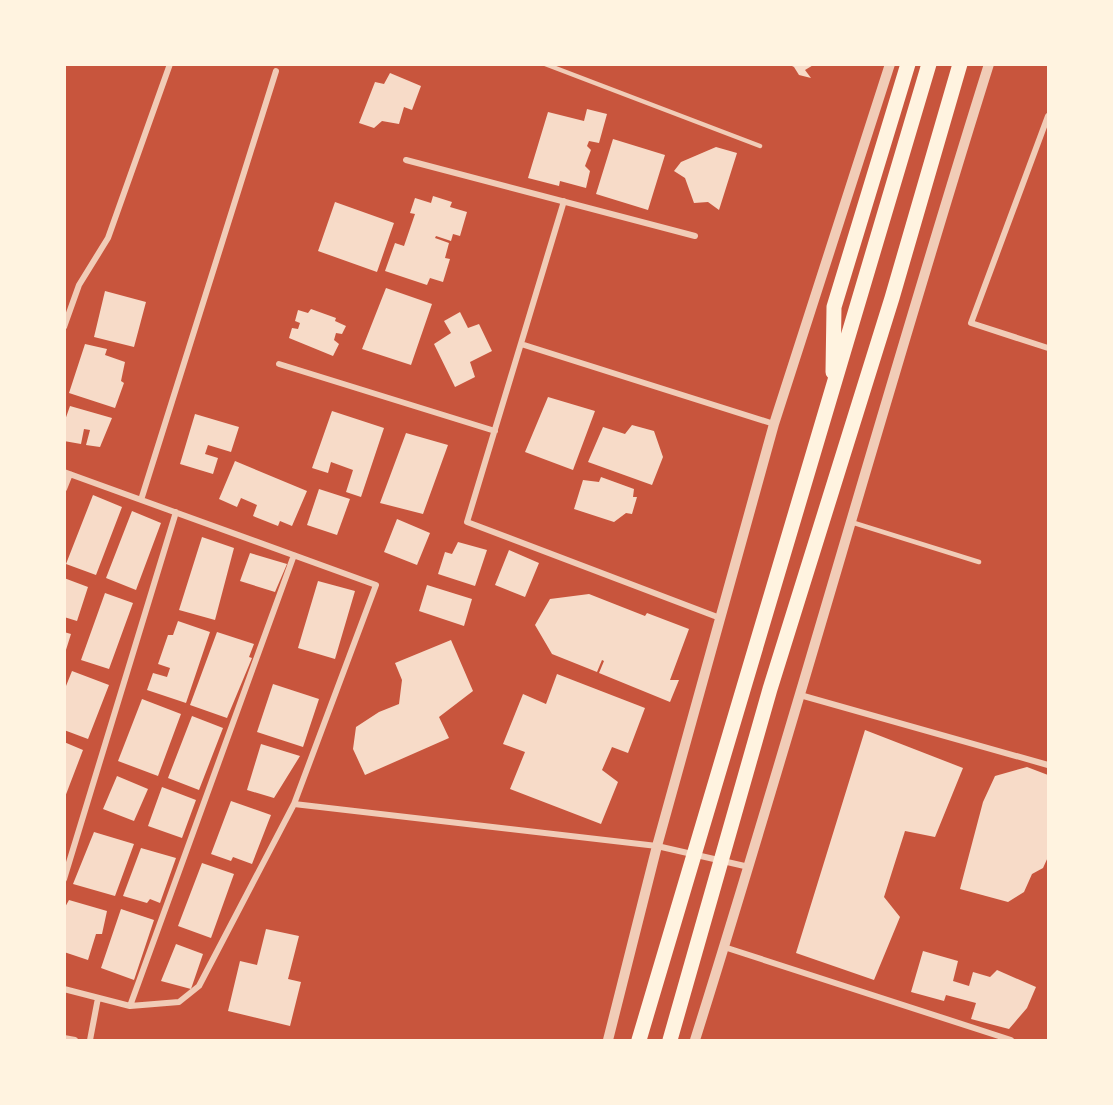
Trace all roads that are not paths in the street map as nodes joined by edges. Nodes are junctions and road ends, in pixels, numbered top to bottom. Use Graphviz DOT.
graph roads {
  1 [pos="170,64"];
  2 [pos="545,64"];
  3 [pos="890,64"];
  4 [pos="908,64"];
  5 [pos="929,64"];
  6 [pos="960,64"];
  7 [pos="989,64"];
  8 [pos="276,71"];
  9 [pos="1048,116"];
  10 [pos="760,146"];
  11 [pos="406,160"];
  12 [pos="564,201"];
  13 [pos="695,236"];
  14 [pos="64,327"];
  15 [pos="521,344"];
  16 [pos="1048,348"];
  17 [pos="279,364"];
  18 [pos="833,387"];
  19 [pos="774,424"];
  20 [pos="495,431"];
  21 [pos="67,473"];
  22 [pos="64,489"];
  23 [pos="141,500"];
  24 [pos="176,512"];
  25 [pos="851,522"];
  26 [pos="294,555"];
  27 [pos="979,562"];
  28 [pos="720,618"];
  29 [pos="800,695"];
  30 [pos="1048,765"];
  31 [pos="294,804"];
  32 [pos="657,846"];
  33 [pos="750,867"];
  34 [pos="64,879"];
  35 [pos="724,947"];
  36 [pos="64,989"];
  37 [pos="98,998"];
  38 [pos="130,1006"];
  39 [pos="64,1038"];
  40 [pos="75,1041"];
  41 [pos="90,1041"];
  42 [pos="608,1041"];
  43 [pos="639,1041"];
  44 [pos="670,1041"];
  45 [pos="695,1041"];
  46 [pos="1011,1041"];
  1 -- 14 [label="street"];
  2 -- 10 [label="lane"];
  3 -- 19 [label="street"];
  4 -- 18 [label="main road"];
  5 -- 18 [label="main road"];
  6 -- 44 [label="main road"];
  7 -- 25 [label="street"];
  8 -- 23 [label="street"];
  9 -- 16 [label="street"];
  11 -- 12 [label="street"];
  12 -- 13 [label="street"];
  12 -- 15 [label="street"];
  15 -- 19 [label="street"];
  15 -- 20 [label="street"];
  17 -- 20 [label="street"];
  18 -- 43 [label="main road"];
  19 -- 28 [label="street"];
  20 -- 28 [label="street"];
  21 -- 22 [label="street"];
  21 -- 23 [label="street"];
  23 -- 24 [label="street"];
  24 -- 26 [label="street"];
  24 -- 34 [label="street"];
  25 -- 27 [label="lane"];
  25 -- 29 [label="street"];
  26 -- 31 [label="street"];
  26 -- 38 [label="street"];
  28 -- 32 [label="street"];
  29 -- 30 [label="street"];
  29 -- 33 [label="street"];
  31 -- 32 [label="street"];
  31 -- 38 [label="street"];
  32 -- 33 [label="street"];
  32 -- 42 [label="street"];
  33 -- 35 [label="street"];
  35 -- 45 [label="street"];
  35 -- 46 [label="street"];
  36 -- 37 [label="street"];
  37 -- 38 [label="street"];
  37 -- 41 [label="street"];
  39 -- 40 [label="street"];
}
